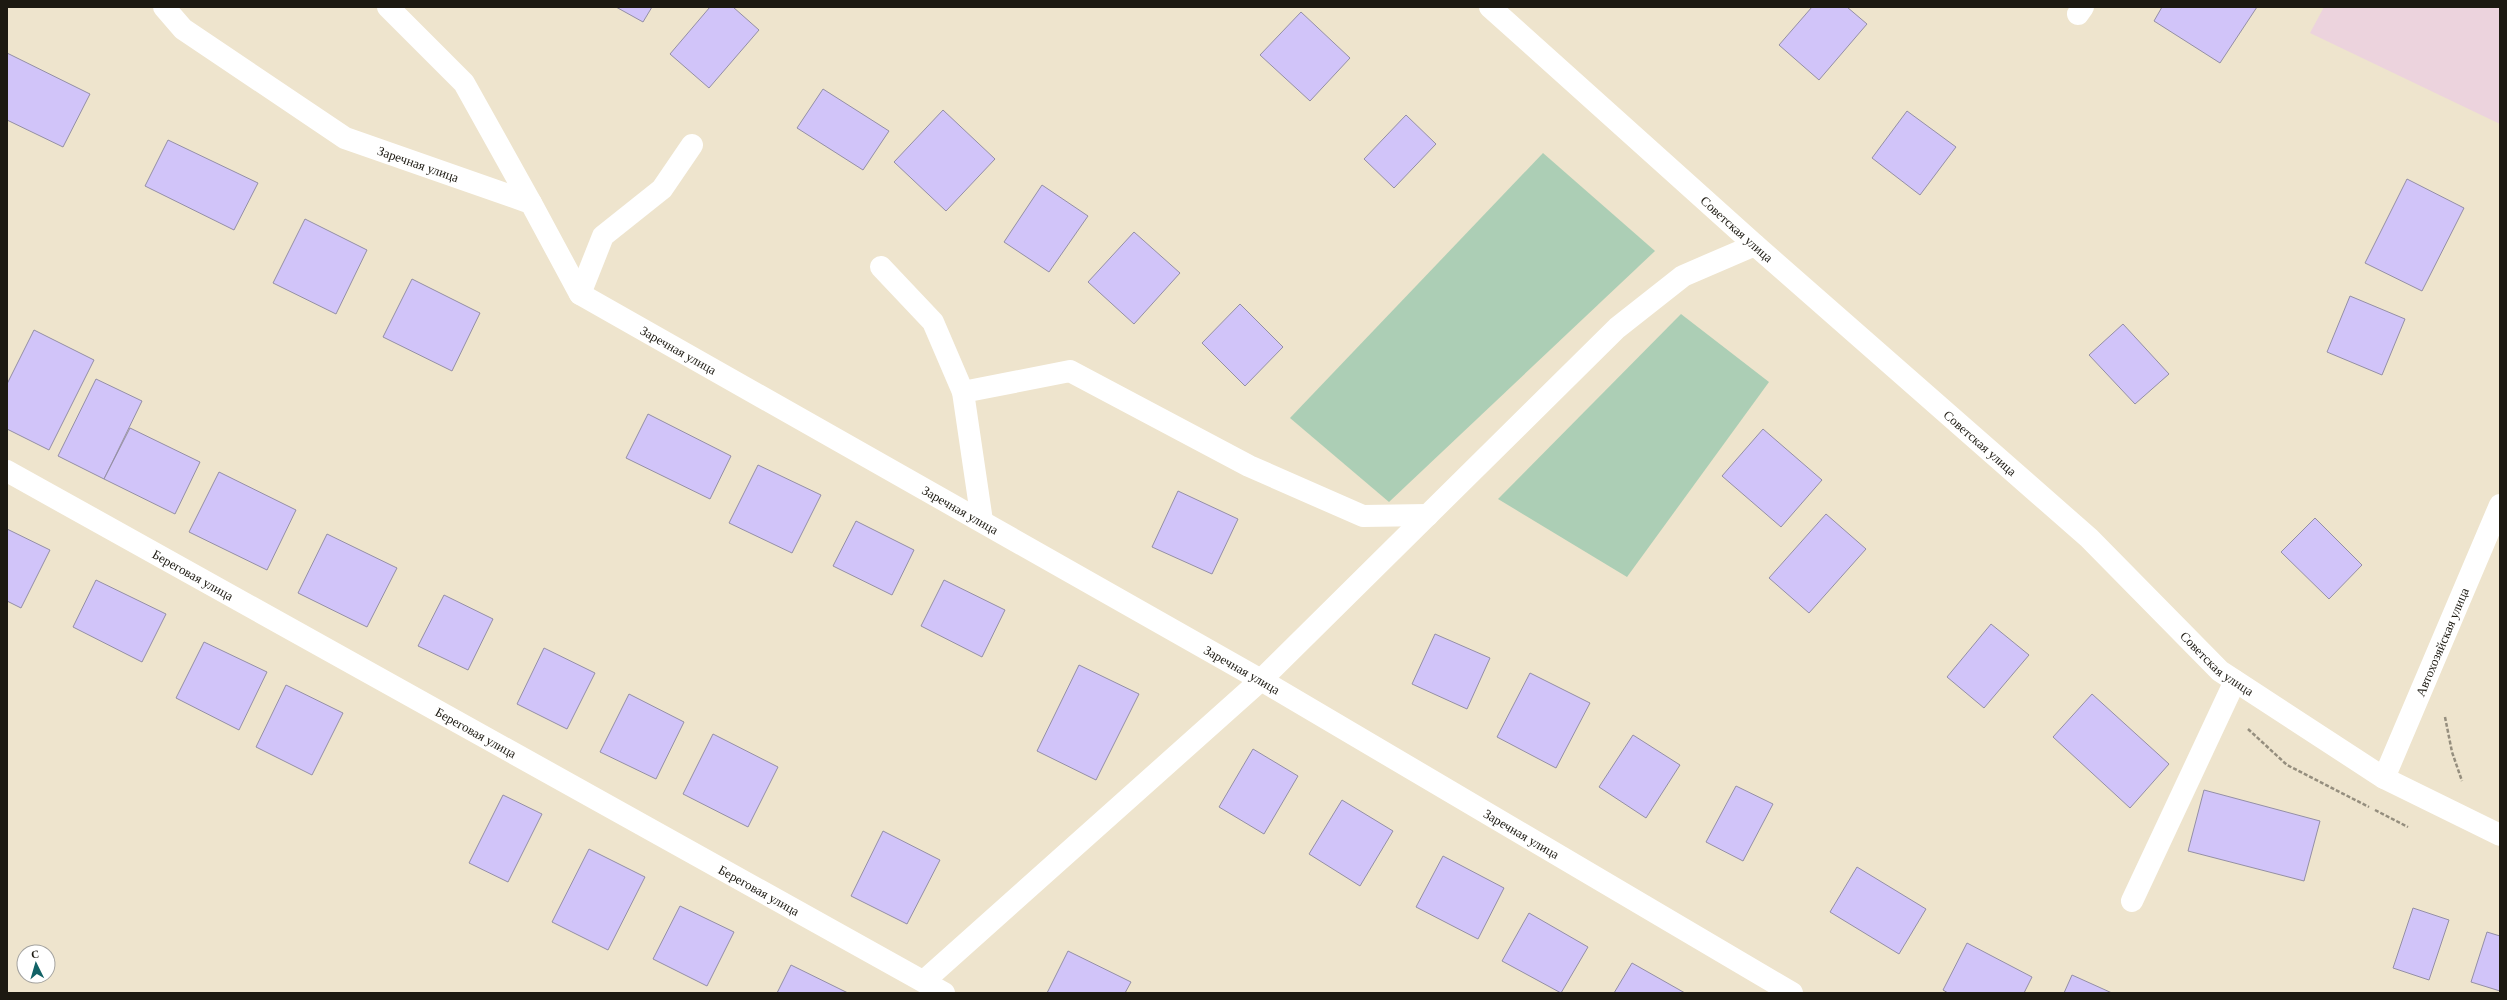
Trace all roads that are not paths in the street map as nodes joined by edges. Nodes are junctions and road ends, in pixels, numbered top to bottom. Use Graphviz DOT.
graph roads {
  1 [pos="164,7"];
  2 [pos="388,7"];
  3 [pos="1490,7"];
  4 [pos="692,145"];
  5 [pos="531,203"];
  6 [pos="1755,245"];
  7 [pos="881,267"];
  8 [pos="580,294"];
  9 [pos="963,392"];
  10 [pos="7,471"];
  11 [pos="2500,505"];
  12 [pos="1428,515"];
  13 [pos="982,521"];
  14 [pos="1261,680"];
  15 [pos="2235,681"];
  16 [pos="2384,778"];
  17 [pos="2500,835"];
  18 [pos="2132,901"];
  19 [pos="924,981"];
  20 [pos="944,993"];
  21 [pos="1792,993"];
  1 -- 5 [label="street, Заречная улица"];
  2 -- 5 [label="street"];
  3 -- 6 [label="street, Советская улица"];
  4 -- 8 [label="street"];
  5 -- 8 [label="street"];
  6 -- 12 [label="street"];
  6 -- 15 [label="street, Советская улица"];
  7 -- 9 [label="street"];
  8 -- 13 [label="street, Заречная улица"];
  9 -- 12 [label="street"];
  9 -- 13 [label="street"];
  10 -- 19 [label="street, Береговая улица"];
  11 -- 16 [label="street, Автохозяйская улица"];
  12 -- 14 [label="street"];
  13 -- 14 [label="street, Заречная улица"];
  14 -- 19 [label="street"];
  14 -- 21 [label="street, Заречная улица"];
  15 -- 16 [label="street, Советская улица"];
  15 -- 18 [label="street"];
  16 -- 17 [label="street, Советская улица"];
  19 -- 20 [label="street, Береговая улица"];
}
